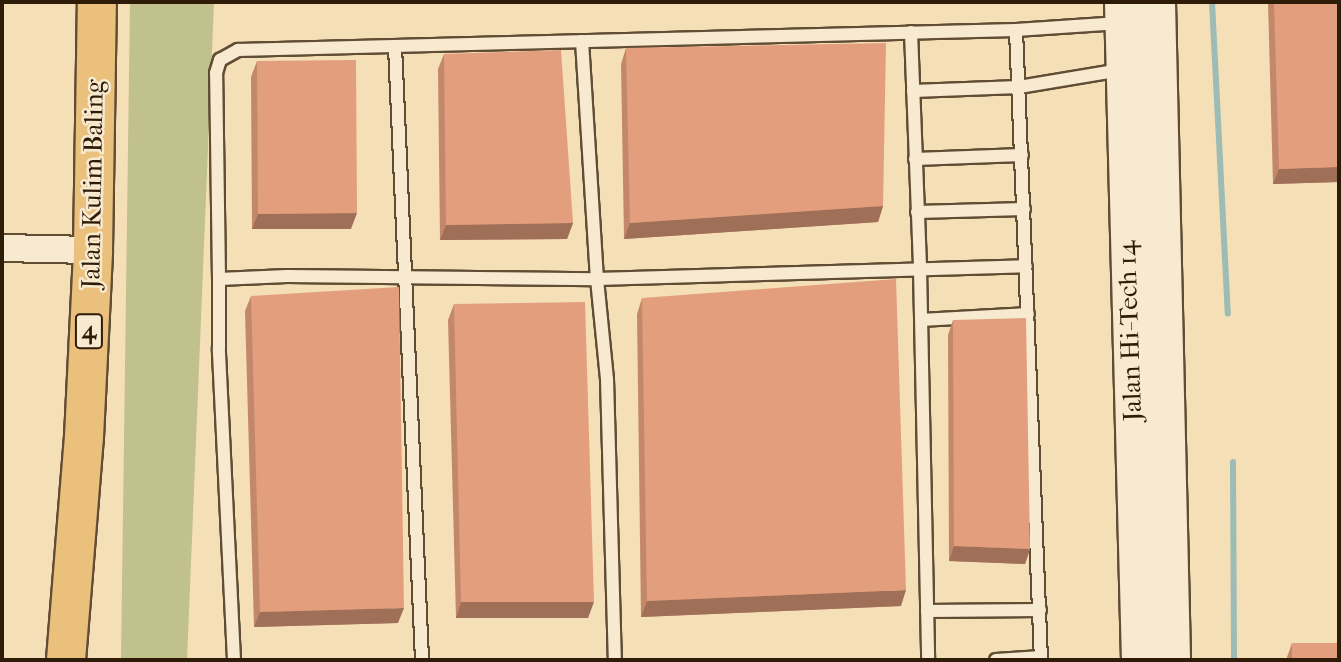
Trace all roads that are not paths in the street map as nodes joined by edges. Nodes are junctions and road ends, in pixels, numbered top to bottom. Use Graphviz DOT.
graph roads {
  1 [pos="97,2"];
  2 [pos="1156,2"];
  3 [pos="1123,12"];
  4 [pos="1016,30"];
  5 [pos="911,32"];
  6 [pos="582,41"];
  7 [pos="395,46"];
  8 [pos="1124,69"];
  9 [pos="1019,87"];
  10 [pos="913,90"];
  11 [pos="1023,155"];
  12 [pos="915,159"];
  13 [pos="1024,209"];
  14 [pos="917,212"];
  15 [pos="2,248"];
  16 [pos="93,250"];
  17 [pos="1027,266"];
  18 [pos="920,269"];
  19 [pos="405,277"];
  20 [pos="219,279"];
  21 [pos="597,279"];
  22 [pos="1028,314"];
  23 [pos="922,320"];
  24 [pos="1040,610"];
  25 [pos="927,611"];
  26 [pos="1041,659"];
  27 [pos="65,660"];
  28 [pos="234,660"];
  29 [pos="422,660"];
  30 [pos="615,660"];
  31 [pos="928,660"];
  32 [pos="996,660"];
  33 [pos="1140,660"];
  34 [pos="1171,660"];
  1 -- 16 [label="main road, Jalan Kulim Baling / 4"];
  2 -- 34 [label="street, Jalan Hi-Tech 14"];
  3 -- 4 [label="lane"];
  3 -- 8 [label="street, Jalan Hi-Tech 14"];
  4 -- 5 [label="lane"];
  4 -- 9 [label="lane"];
  5 -- 6 [label="lane"];
  5 -- 10 [label="lane"];
  6 -- 7 [label="lane"];
  6 -- 21 [label="lane"];
  7 -- 19 [label="lane"];
  7 -- 20 [label="lane"];
  8 -- 9 [label="lane"];
  8 -- 33 [label="street, Jalan Hi-Tech 14"];
  9 -- 10 [label="lane"];
  9 -- 11 [label="lane"];
  10 -- 12 [label="lane"];
  11 -- 12 [label="lane"];
  11 -- 13 [label="lane"];
  12 -- 14 [label="lane"];
  13 -- 14 [label="lane"];
  13 -- 17 [label="lane"];
  14 -- 18 [label="lane"];
  15 -- 16 [label="street"];
  16 -- 27 [label="main road, Jalan Kulim Baling / 4"];
  17 -- 18 [label="lane"];
  17 -- 22 [label="lane"];
  18 -- 21 [label="lane"];
  18 -- 23 [label="lane"];
  19 -- 20 [label="lane"];
  19 -- 21 [label="lane"];
  19 -- 29 [label="lane"];
  20 -- 28 [label="lane"];
  21 -- 30 [label="lane"];
  22 -- 23 [label="lane"];
  22 -- 24 [label="lane"];
  23 -- 25 [label="lane"];
  24 -- 25 [label="lane"];
  24 -- 26 [label="lane"];
  25 -- 31 [label="lane"];
  26 -- 32 [label="lane"];
}
